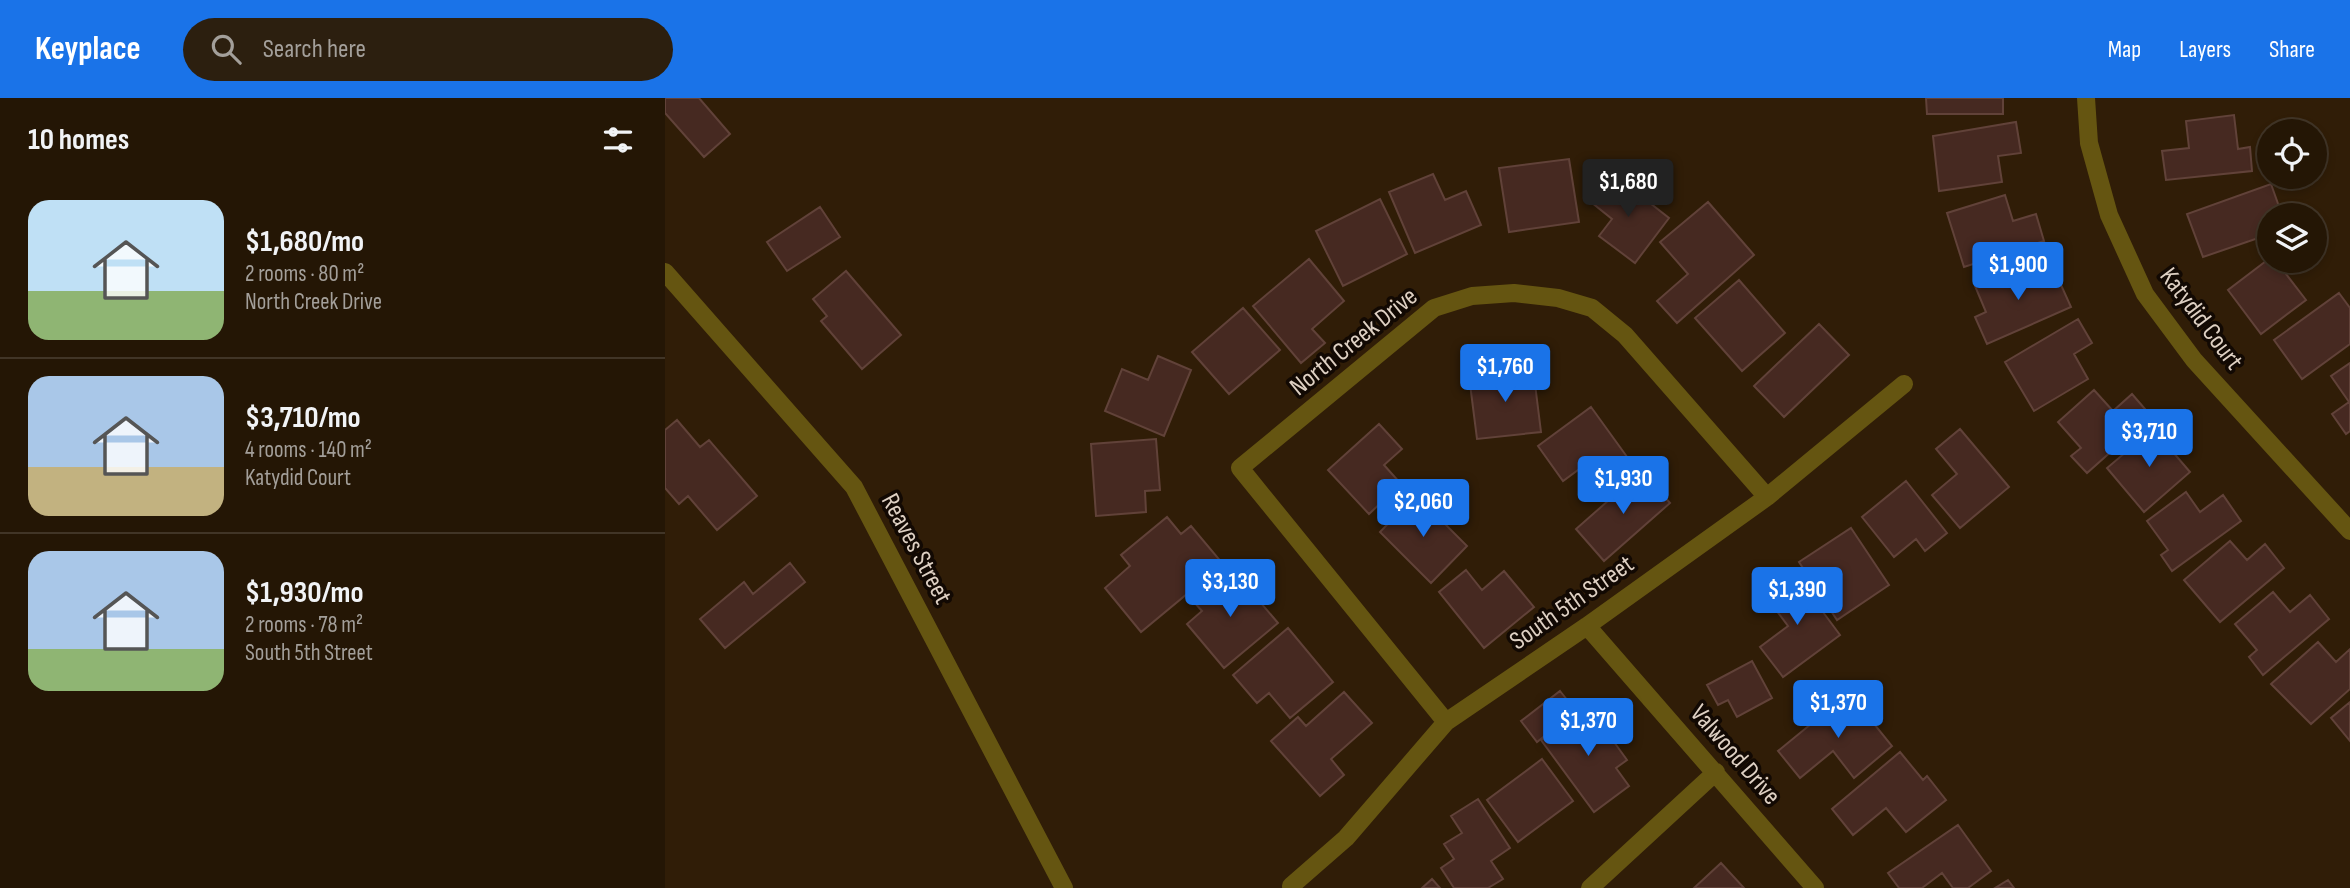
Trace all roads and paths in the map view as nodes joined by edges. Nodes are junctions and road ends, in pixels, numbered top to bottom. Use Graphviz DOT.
graph roads {
  1 [pos="2086,98"];
  2 [pos="665,272"];
  3 [pos="1904,384"];
  4 [pos="1767,497"];
  5 [pos="2350,531"];
  6 [pos="1587,626"];
  7 [pos="1446,722"];
  8 [pos="1716,772"];
  9 [pos="1291,886"];
  10 [pos="1064,888"];
  11 [pos="1590,888"];
  12 [pos="1815,888"];
  1 -- 5 [label="street, Katydid Court"];
  2 -- 10 [label="street, Reaves Street"];
  3 -- 4 [label="street, South 5th Street"];
  4 -- 6 [label="street, South 5th Street"];
  4 -- 7 [label="street, North Creek Drive"];
  6 -- 7 [label="street, South 5th Street"];
  6 -- 8 [label="street, Valwood Drive"];
  7 -- 9 [label="street, South 5th Street"];
  8 -- 11 [label="street"];
  8 -- 12 [label="street, Valwood Drive"];
}
